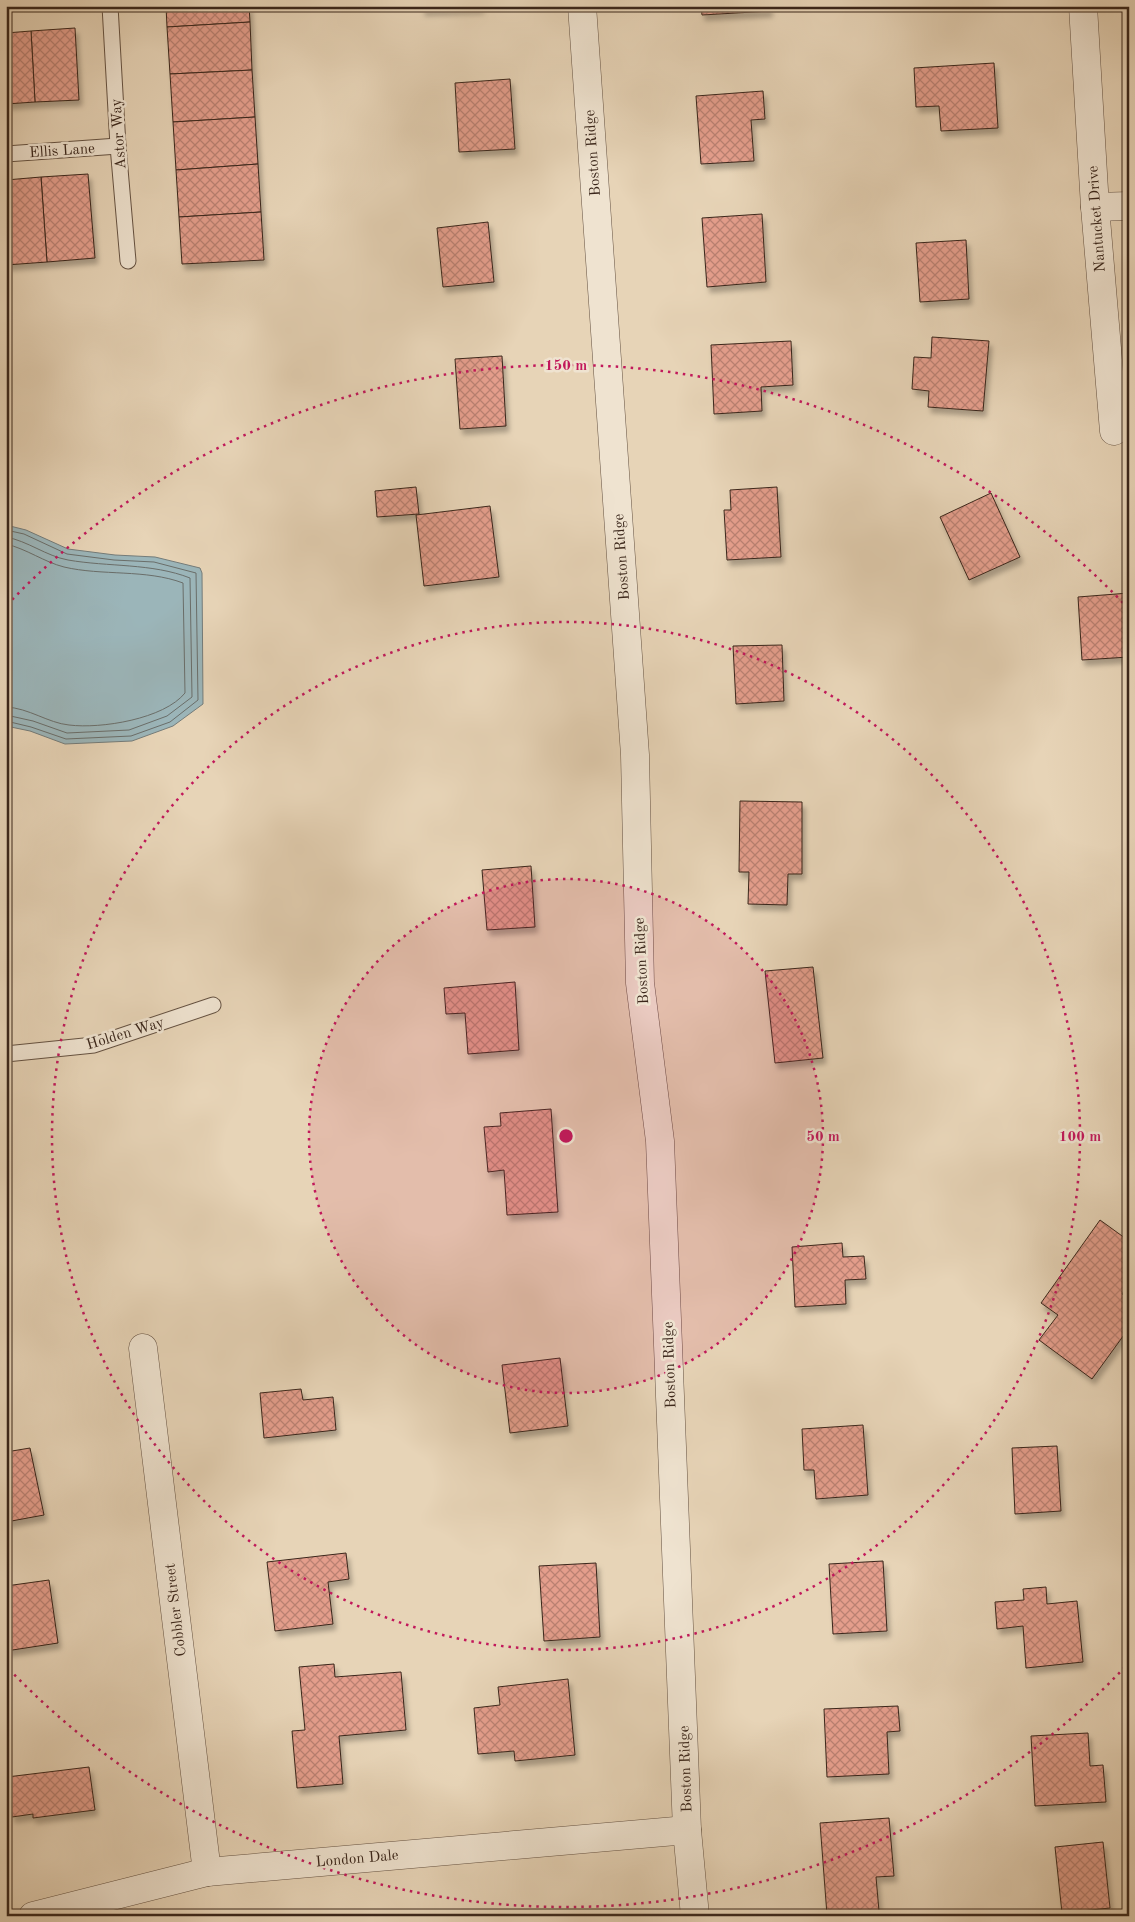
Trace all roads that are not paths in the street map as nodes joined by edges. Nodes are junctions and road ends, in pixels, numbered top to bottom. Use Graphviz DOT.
graph roads {
  1 [pos="110,6"];
  2 [pos="582,6"];
  3 [pos="1083,6"];
  4 [pos="118,146"];
  5 [pos="6,154"];
  6 [pos="1095,206"];
  7 [pos="1129,206"];
  8 [pos="128,261"];
  9 [pos="1114,431"];
  10 [pos="212,1005"];
  11 [pos="6,1054"];
  12 [pos="143,1348"];
  13 [pos="687,1830"];
  14 [pos="207,1872"];
  15 [pos="33,1916"];
  16 [pos="695,1916"];
  1 -- 4 [label="lane, Astor Way"];
  2 -- 13 [label="street, Boston Ridge"];
  3 -- 6 [label="street, Nantucket Drive"];
  4 -- 5 [label="lane, Ellis Lane"];
  4 -- 8 [label="lane, Astor Way"];
  6 -- 7 [label="street"];
  6 -- 9 [label="street, Nantucket Drive"];
  10 -- 11 [label="lane, Holden Way"];
  12 -- 14 [label="street, Cobbler Street"];
  13 -- 14 [label="street, London Dale"];
  13 -- 16 [label="street, Boston Ridge"];
  14 -- 15 [label="street, London Dale"];
}
